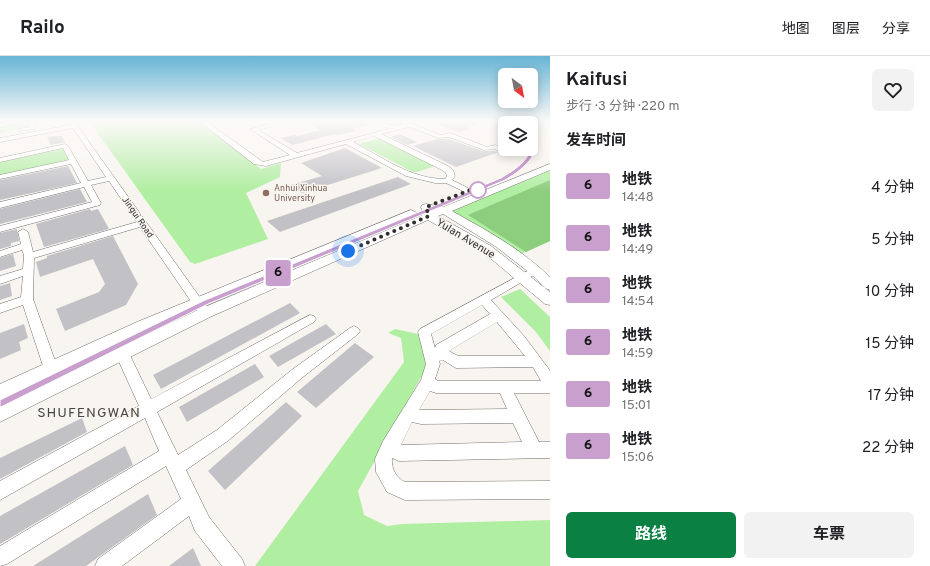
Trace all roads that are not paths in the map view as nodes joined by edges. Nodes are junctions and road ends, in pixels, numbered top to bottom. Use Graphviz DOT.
graph roads {
  1 [pos="87,145"];
  2 [pos="234,145"];
  3 [pos="279,145"];
  4 [pos="337,145"];
  5 [pos="353,145"];
  6 [pos="397,145"];
  7 [pos="475,145"];
  8 [pos="498,148"];
  9 [pos="295,155"];
  10 [pos="550,158"];
  11 [pos="0,160"];
  12 [pos="73,161"];
  13 [pos="550,167"];
  14 [pos="0,177"];
  15 [pos="111,178"];
  16 [pos="447,181"];
  17 [pos="86,184"];
  18 [pos="467,191"];
  19 [pos="0,205"];
  20 [pos="443,210"];
  21 [pos="427,212"];
  22 [pos="142,223"];
  23 [pos="0,229"];
  24 [pos="23,232"];
  25 [pos="28,251"];
  26 [pos="0,254"];
  27 [pos="535,270"];
  28 [pos="28,271"];
  29 [pos="523,277"];
  30 [pos="0,280"];
  31 [pos="550,285"];
  32 [pos="27,299"];
  33 [pos="484,299"];
  34 [pos="550,300"];
  35 [pos="202,308"];
  36 [pos="0,309"];
  37 [pos="500,317"];
  38 [pos="310,319"];
  39 [pos="354,331"];
  40 [pos="436,352"];
  41 [pos="122,353"];
  42 [pos="535,361"];
  43 [pos="51,369"];
  44 [pos="427,382"];
  45 [pos="550,384"];
  46 [pos="504,387"];
  47 [pos="550,387"];
  48 [pos="0,393"];
  49 [pos="148,408"];
  50 [pos="0,413"];
  51 [pos="408,414"];
  52 [pos="517,416"];
  53 [pos="389,447"];
  54 [pos="542,450"];
  55 [pos="173,461"];
  56 [pos="550,490"];
  57 [pos="0,491"];
  58 [pos="192,502"];
  59 [pos="0,557"];
  60 [pos="105,566"];
  61 [pos="235,566"];
  1 -- 15 [label="street, Jingui Road"];
  2 -- 9 [label="street"];
  3 -- 9 [label="street"];
  4 -- 9 [label="street"];
  5 -- 16 [label="street"];
  6 -- 16 [label="street"];
  7 -- 8 [label="street"];
  10 -- 18 [label="main road"];
  11 -- 12 [label="street"];
  12 -- 14 [label="street"];
  12 -- 17 [label="street"];
  13 -- 20 [label="main road"];
  15 -- 17 [label="street"];
  15 -- 22 [label="street, Jingui Road"];
  16 -- 18 [label="street"];
  17 -- 19 [label="street"];
  17 -- 23 [label="street"];
  18 -- 21 [label="main road"];
  20 -- 21 [label="main road"];
  20 -- 27 [label="main road, Yulan Avenue"];
  21 -- 29 [label="main road, Yulan Avenue"];
  21 -- 35 [label="main road"];
  22 -- 25 [label="street"];
  22 -- 35 [label="street, Jingui Road"];
  24 -- 25 [label="street"];
  25 -- 26 [label="street"];
  25 -- 28 [label="street"];
  27 -- 29 [label="street"];
  27 -- 31 [label="main road, Yulan Avenue"];
  28 -- 30 [label="street"];
  28 -- 32 [label="street"];
  29 -- 33 [label="street"];
  29 -- 34 [label="main road, Yulan Avenue"];
  32 -- 36 [label="street"];
  32 -- 43 [label="street"];
  33 -- 37 [label="street"];
  33 -- 40 [label="street"];
  35 -- 41 [label="main road"];
  35 -- 43 [label="main road"];
  37 -- 40 [label="street"];
  37 -- 42 [label="street"];
  38 -- 49 [label="street"];
  39 -- 55 [label="street"];
  40 -- 42 [label="street"];
  40 -- 44 [label="street"];
  41 -- 49 [label="street"];
  41 -- 50 [label="main road"];
  42 -- 45 [label="street"];
  43 -- 48 [label="main road"];
  44 -- 46 [label="street"];
  44 -- 51 [label="street"];
  46 -- 47 [label="street"];
  46 -- 52 [label="street"];
  49 -- 55 [label="street"];
  49 -- 57 [label="street"];
  51 -- 52 [label="street"];
  51 -- 53 [label="street"];
  52 -- 54 [label="street"];
  53 -- 54 [label="street"];
  53 -- 56 [label="street"];
  55 -- 58 [label="street"];
  55 -- 59 [label="street"];
  58 -- 60 [label="street"];
  58 -- 61 [label="street"];
}
